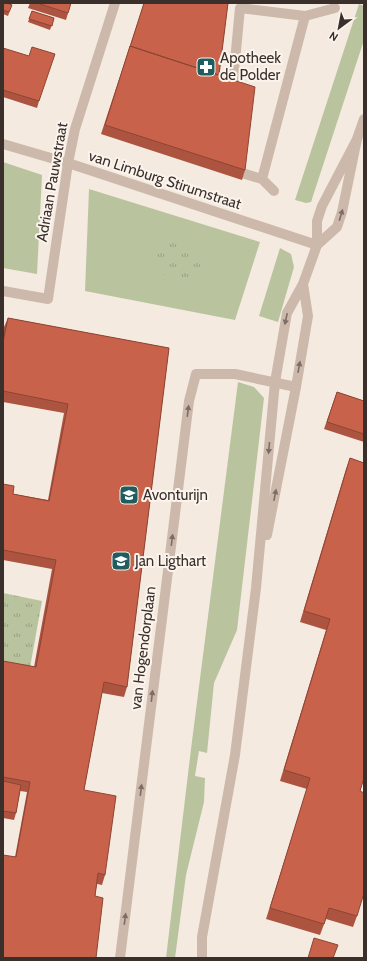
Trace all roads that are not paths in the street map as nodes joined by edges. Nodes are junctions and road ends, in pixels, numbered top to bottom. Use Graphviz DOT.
graph roads {
  1 [pos="115,3"];
  2 [pos="335,8"];
  3 [pos="305,16"];
  4 [pos="231,104"];
  5 [pos="364,119"];
  6 [pos="357,139"];
  7 [pos="3,144"];
  8 [pos="226,160"];
  9 [pos="68,163"];
  10 [pos="262,179"];
  11 [pos="274,191"];
  12 [pos="317,245"];
  13 [pos="303,284"];
  14 [pos="3,291"];
  15 [pos="275,382"];
  16 [pos="296,387"];
  17 [pos="256,588"];
  18 [pos="201,943"];
  19 [pos="120,958"];
  20 [pos="194,958"];
  21 [pos="202,958"];
  1 -- 9 [label="street, Adriaan Pauwstraat"];
  2 -- 3 [label="street"];
  3 -- 4 [label="street"];
  3 -- 10 [label="street"];
  5 -- 6 [label="street"];
  6 -- 12 [label="street"];
  12 -- 6 [label="street, one-way"];
  7 -- 9 [label="street, van Limburg Stirumstraat"];
  8 -- 10 [label="street"];
  9 -- 12 [label="street, van Limburg Stirumstraat"];
  9 -- 14 [label="street, Adriaan Pauwstraat"];
  10 -- 11 [label="street"];
  12 -- 13 [label="street"];
  13 -- 15 [label="street, one-way"];
  16 -- 13 [label="street, one-way"];
  15 -- 16 [label="street, van Hogendorplaan"];
  15 -- 17 [label="street, one-way"];
  19 -- 15 [label="street, van Hogendorplaan, one-way"];
  17 -- 16 [label="street, one-way"];
  17 -- 18 [label="street"];
  18 -- 20 [label="street"];
  18 -- 21 [label="street"];
}
